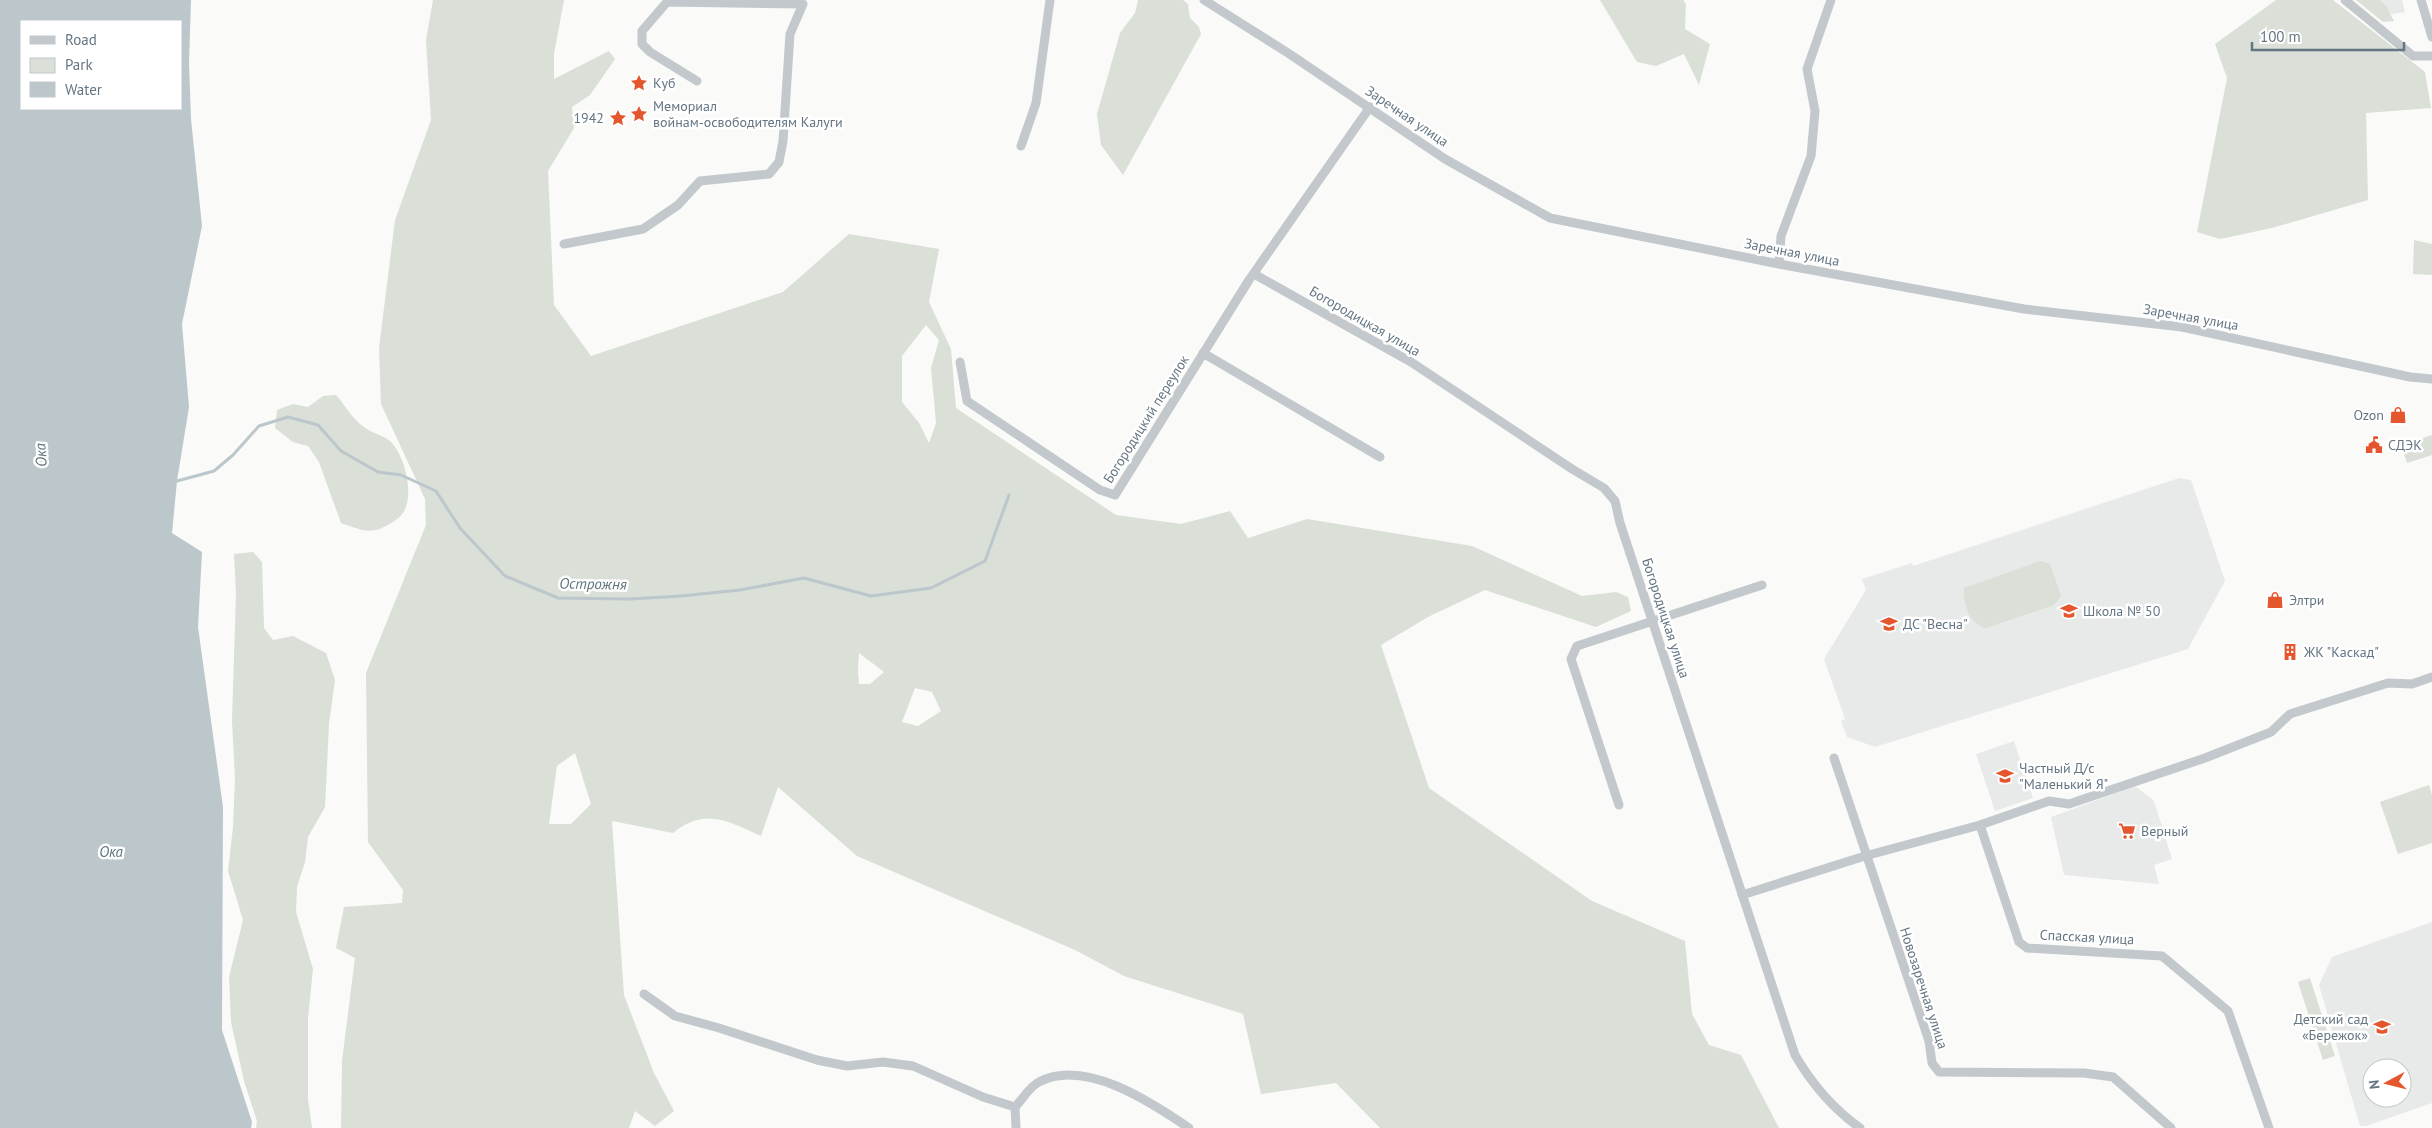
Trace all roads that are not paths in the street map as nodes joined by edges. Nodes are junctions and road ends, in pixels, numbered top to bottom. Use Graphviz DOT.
graph roads {
  1 [pos="812,0"];
  2 [pos="1050,0"];
  3 [pos="1204,0"];
  4 [pos="1831,0"];
  5 [pos="2345,0"];
  6 [pos="2421,0"];
  7 [pos="667,1"];
  8 [pos="803,4"];
  9 [pos="2432,37"];
  10 [pos="2432,56"];
  11 [pos="697,81"];
  12 [pos="1370,107"];
  13 [pos="1021,146"];
  14 [pos="564,244"];
  15 [pos="1779,264"];
  16 [pos="1254,274"];
  17 [pos="1203,353"];
  18 [pos="960,362"];
  19 [pos="2432,379"];
  20 [pos="1380,458"];
  21 [pos="1762,585"];
  22 [pos="1652,621"];
  23 [pos="2432,678"];
  24 [pos="1834,758"];
  25 [pos="1619,805"];
  26 [pos="1980,825"];
  27 [pos="1865,856"];
  28 [pos="1742,895"];
  29 [pos="644,994"];
  30 [pos="1015,1107"];
  31 [pos="1016,1128"];
  32 [pos="1189,1128"];
  33 [pos="1860,1128"];
  34 [pos="2172,1128"];
  35 [pos="2269,1128"];
  1 -- 8 [label="street"];
  2 -- 13 [label="street"];
  3 -- 12 [label="street, Заречная улица"];
  4 -- 15 [label="street"];
  5 -- 10 [label="street"];
  6 -- 9 [label="street"];
  7 -- 8 [label="street"];
  7 -- 11 [label="street"];
  8 -- 14 [label="street"];
  12 -- 15 [label="street, Заречная улица"];
  12 -- 16 [label="street, Богородицкий переулок"];
  15 -- 19 [label="street, Заречная улица"];
  16 -- 17 [label="street, Богородицкий переулок"];
  16 -- 22 [label="street, Богородицкая улица"];
  17 -- 18 [label="street, Богородицкий переулок"];
  17 -- 20 [label="street, Богородицкий переулок"];
  21 -- 22 [label="street"];
  22 -- 25 [label="street"];
  22 -- 28 [label="street, Богородицкая улица"];
  23 -- 26 [label="street"];
  24 -- 27 [label="street, Новозаречная улица"];
  26 -- 27 [label="street"];
  26 -- 35 [label="street, Спасская улица"];
  27 -- 28 [label="street"];
  27 -- 34 [label="street, Новозаречная улица"];
  28 -- 33 [label="street, Богородицкая улица"];
  29 -- 30 [label="street"];
  30 -- 31 [label="street"];
  30 -- 32 [label="street"];
}
